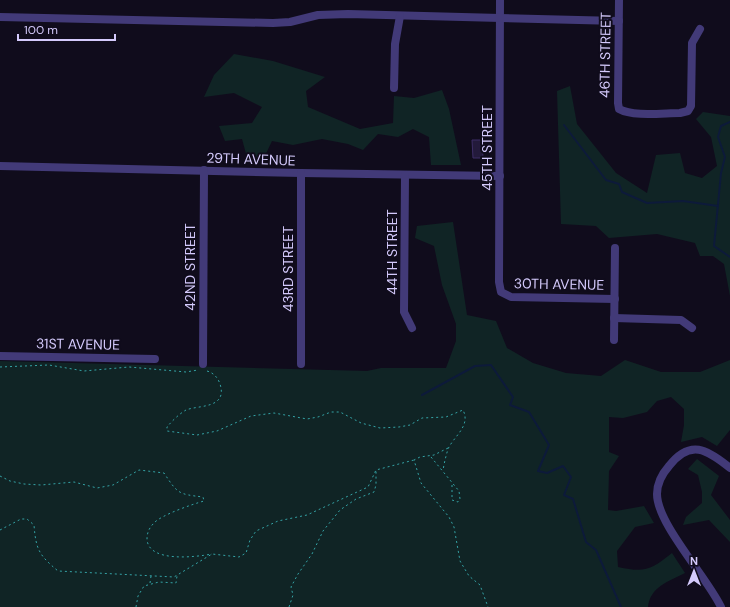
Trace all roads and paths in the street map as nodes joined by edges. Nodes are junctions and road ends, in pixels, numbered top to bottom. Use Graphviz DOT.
graph roads {
  1 [pos="500,0"];
  2 [pos="619,0"];
  3 [pos="400,16"];
  4 [pos="0,17"];
  5 [pos="500,19"];
  6 [pos="619,21"];
  7 [pos="700,29"];
  8 [pos="394,88"];
  9 [pos="0,166"];
  10 [pos="204,170"];
  11 [pos="301,173"];
  12 [pos="405,174"];
  13 [pos="500,176"];
  14 [pos="615,248"];
  15 [pos="503,295"];
  16 [pos="615,299"];
  17 [pos="614,318"];
  18 [pos="412,328"];
  19 [pos="692,328"];
  20 [pos="614,340"];
  21 [pos="0,356"];
  22 [pos="155,359"];
  23 [pos="300,364"];
  24 [pos="0,368"];
  25 [pos="202,368"];
  26 [pos="449,448"];
  27 [pos="431,456"];
  28 [pos="414,460"];
  29 [pos="730,468"];
  30 [pos="376,470"];
  31 [pos="443,470"];
  32 [pos="0,476"];
  33 [pos="452,483"];
  34 [pos="0,530"];
  35 [pos="212,554"];
  36 [pos="151,576"];
  37 [pos="177,576"];
  38 [pos="150,583"];
  39 [pos="136,607"];
  40 [pos="290,607"];
  41 [pos="488,607"];
  42 [pos="721,607"];
  1 -- 5 [label="street, 45TH STREET"];
  2 -- 6 [label="street, 46TH STREET"];
  3 -- 4 [label="street"];
  3 -- 5 [label="street"];
  3 -- 8 [label="street"];
  5 -- 6 [label="street"];
  5 -- 13 [label="street, 45TH STREET"];
  6 -- 7 [label="street, 46TH STREET"];
  9 -- 10 [label="street, 29TH AVENUE"];
  10 -- 11 [label="street, 29TH AVENUE"];
  10 -- 25 [label="street, 42ND STREET"];
  11 -- 12 [label="street, 29TH AVENUE"];
  11 -- 23 [label="street, 43RD STREET"];
  12 -- 13 [label="street, 29TH AVENUE"];
  12 -- 18 [label="street, 44TH STREET"];
  13 -- 15 [label="street, 45TH STREET"];
  14 -- 16 [label="street"];
  15 -- 16 [label="street, 30TH AVENUE"];
  16 -- 17 [label="street"];
  17 -- 19 [label="street"];
  17 -- 20 [label="street"];
  21 -- 22 [label="street, 31ST AVENUE"];
  24 -- 25 [label="path"];
  25 -- 26 [label="path"];
  26 -- 27 [label="path"];
  26 -- 31 [label="path"];
  27 -- 28 [label="path"];
  27 -- 31 [label="path"];
  28 -- 30 [label="path"];
  28 -- 41 [label="path"];
  29 -- 42 [label="street"];
  30 -- 35 [label="path"];
  30 -- 40 [label="path"];
  31 -- 33 [label="path"];
  32 -- 35 [label="path"];
  33 -- 33 [label="path"];
  34 -- 36 [label="path"];
  35 -- 37 [label="path"];
  36 -- 37 [label="path"];
  36 -- 38 [label="path"];
  37 -- 38 [label="path"];
  38 -- 39 [label="path"];
}
